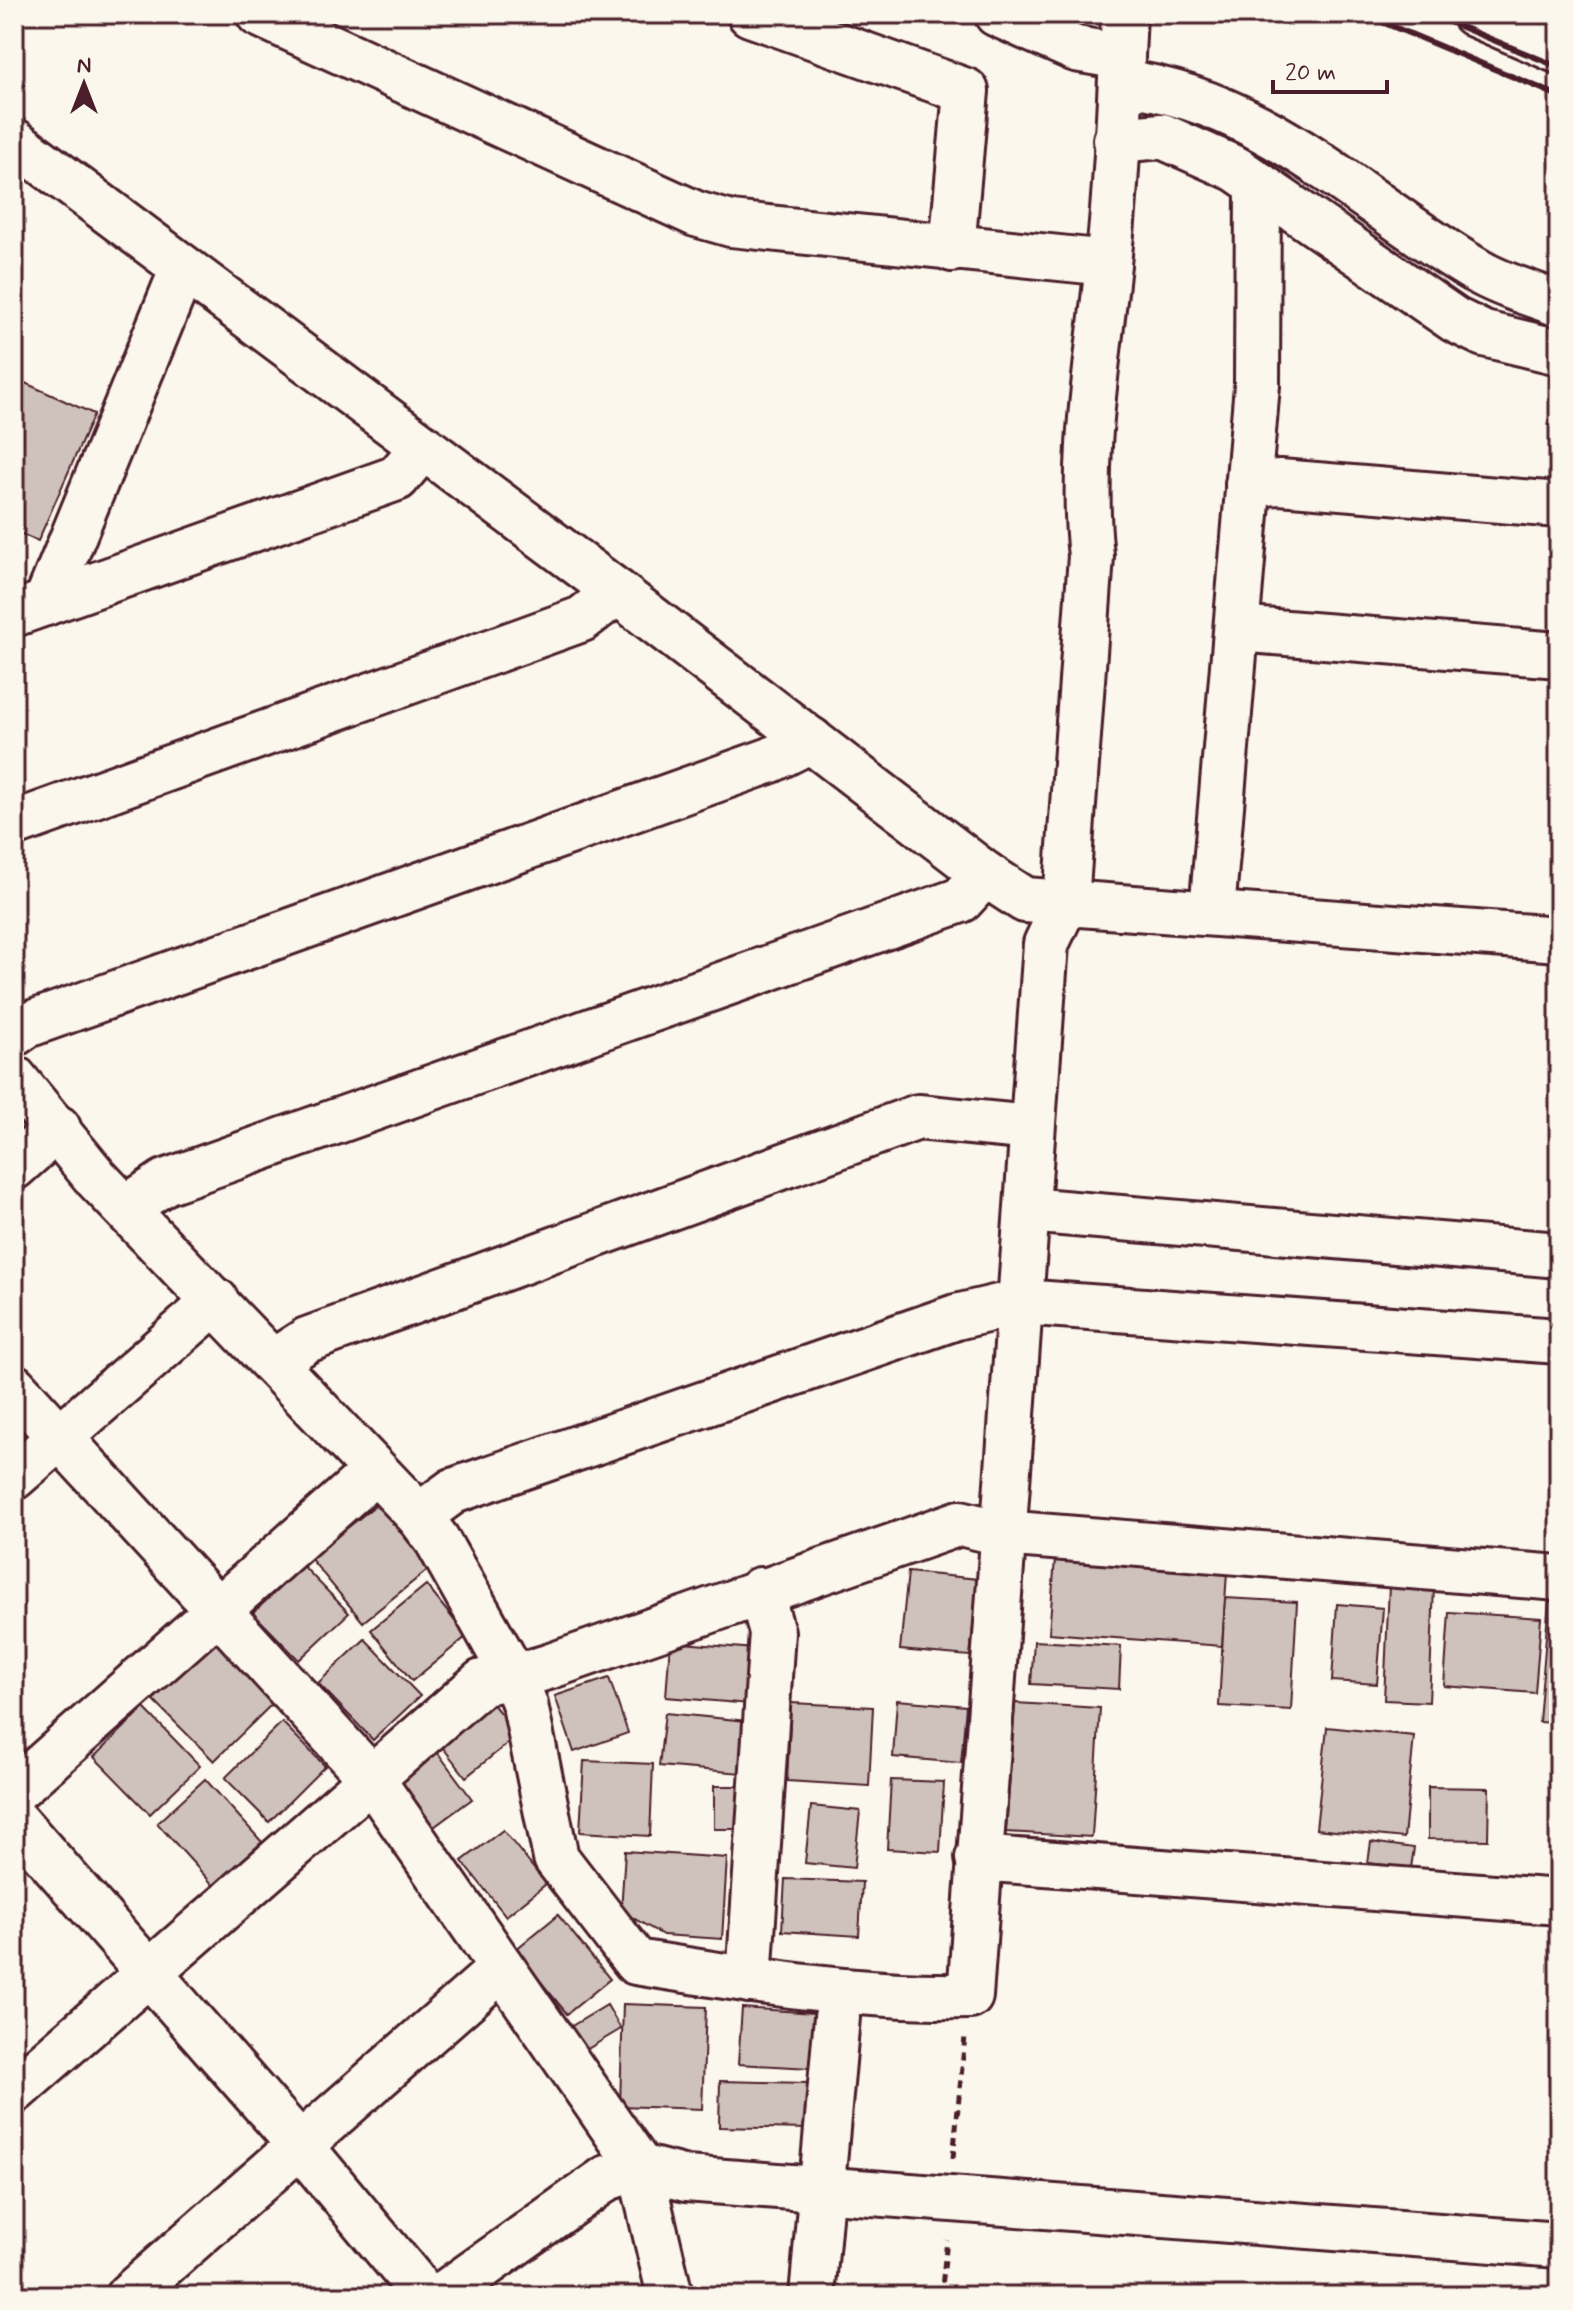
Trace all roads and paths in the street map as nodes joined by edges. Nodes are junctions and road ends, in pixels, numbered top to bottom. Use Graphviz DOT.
graph roads {
  1 [pos="259,14"];
  2 [pos="750,14"];
  3 [pos="997,14"];
  4 [pos="1124,14"];
  5 [pos="1474,14"];
  6 [pos="1559,51"];
  7 [pos="1122,70"];
  8 [pos="1116,140"];
  9 [pos="14,141"];
  10 [pos="1258,184"];
  11 [pos="952,249"];
  12 [pos="1108,263"];
  13 [pos="183,268"];
  14 [pos="1559,304"];
  15 [pos="1559,352"];
  16 [pos="422,448"];
  17 [pos="1248,484"];
  18 [pos="1559,505"];
  19 [pos="617,592"];
  20 [pos="30,609"];
  21 [pos="1237,629"];
  22 [pos="1559,655"];
  23 [pos="811,740"];
  24 [pos="14,824"];
  25 [pos="985,874"];
  26 [pos="1066,902"];
  27 [pos="1212,912"];
  28 [pos="1559,939"];
  29 [pos="14,1034"];
  30 [pos="14,1078"];
  31 [pos="58,1128"];
  32 [pos="1032,1128"];
  33 [pos="14,1167"];
  34 [pos="126,1208"];
  35 [pos="1027,1210"];
  36 [pos="1559,1255"];
  37 [pos="216,1301"];
  38 [pos="1020,1302"];
  39 [pos="1559,1341"];
  40 [pos="273,1362"];
  41 [pos="14,1387"];
  42 [pos="61,1437"];
  43 [pos="374,1472"];
  44 [pos="14,1477"];
  45 [pos="419,1516"];
  46 [pos="1002,1533"];
  47 [pos="1558,1569"];
  48 [pos="760,1590"];
  49 [pos="218,1607"];
  50 [pos="514,1677"];
  51 [pos="371,1778"];
  52 [pos="14,1791"];
  53 [pos="14,1819"];
  54 [pos="978,1858"];
  55 [pos="1559,1902"];
  56 [pos="501,1969"];
  57 [pos="147,1974"];
  58 [pos="749,1980"];
  59 [pos="970,1996"];
  60 [pos="837,2017"];
  61 [pos="14,2091"];
  62 [pos="299,2144"];
  63 [pos="640,2167"];
  64 [pos="821,2190"];
  65 [pos="951,2200"];
  66 [pos="1559,2245"];
  67 [pos="128,2296"];
  68 [pos="418,2296"];
  69 [pos="441,2296"];
  70 [pos="670,2296"];
  71 [pos="812,2296"];
  72 [pos="941,2296"];
  1 -- 11 [label="street"];
  2 -- 11 [label="street"];
  3 -- 7 [label="street"];
  4 -- 7 [label="street"];
  5 -- 6 [label="street"];
  7 -- 8 [label="street"];
  7 -- 14 [label="street"];
  8 -- 10 [label="street"];
  8 -- 12 [label="street"];
  9 -- 13 [label="street"];
  10 -- 15 [label="street"];
  10 -- 17 [label="street"];
  11 -- 12 [label="street"];
  12 -- 26 [label="street"];
  13 -- 16 [label="street"];
  13 -- 20 [label="street"];
  16 -- 19 [label="street"];
  16 -- 20 [label="street"];
  17 -- 18 [label="street"];
  17 -- 21 [label="street"];
  19 -- 23 [label="street"];
  19 -- 24 [label="street"];
  21 -- 22 [label="street"];
  21 -- 27 [label="street"];
  23 -- 25 [label="street"];
  23 -- 29 [label="street"];
  25 -- 26 [label="street"];
  25 -- 34 [label="street"];
  26 -- 27 [label="street"];
  26 -- 32 [label="street"];
  27 -- 28 [label="street"];
  30 -- 31 [label="street"];
  31 -- 33 [label="street"];
  31 -- 34 [label="street"];
  32 -- 35 [label="street"];
  32 -- 40 [label="street"];
  34 -- 37 [label="street"];
  35 -- 36 [label="street"];
  35 -- 38 [label="street"];
  37 -- 40 [label="street"];
  37 -- 42 [label="street"];
  38 -- 39 [label="street"];
  38 -- 45 [label="street"];
  38 -- 46 [label="street"];
  40 -- 43 [label="street"];
  41 -- 42 [label="street"];
  42 -- 44 [label="street"];
  42 -- 49 [label="street"];
  43 -- 45 [label="street"];
  43 -- 49 [label="street"];
  45 -- 50 [label="street"];
  46 -- 47 [label="street"];
  46 -- 48 [label="street"];
  46 -- 54 [label="street"];
  48 -- 50 [label="street"];
  48 -- 58 [label="street"];
  49 -- 51 [label="street"];
  49 -- 52 [label="street"];
  50 -- 51 [label="street"];
  50 -- 58 [label="street"];
  51 -- 56 [label="street"];
  51 -- 57 [label="street"];
  53 -- 57 [label="street"];
  54 -- 55 [label="street"];
  54 -- 59 [label="street"];
  56 -- 62 [label="street"];
  56 -- 63 [label="street"];
  57 -- 61 [label="street"];
  57 -- 62 [label="street"];
  58 -- 59 [label="street"];
  59 -- 65 [label="path"];
  60 -- 64 [label="street"];
  62 -- 67 [label="street"];
  62 -- 68 [label="street"];
  63 -- 64 [label="street"];
  63 -- 69 [label="street"];
  63 -- 70 [label="street"];
  64 -- 65 [label="street"];
  64 -- 71 [label="street"];
  65 -- 66 [label="street"];
  65 -- 72 [label="path"];
}
